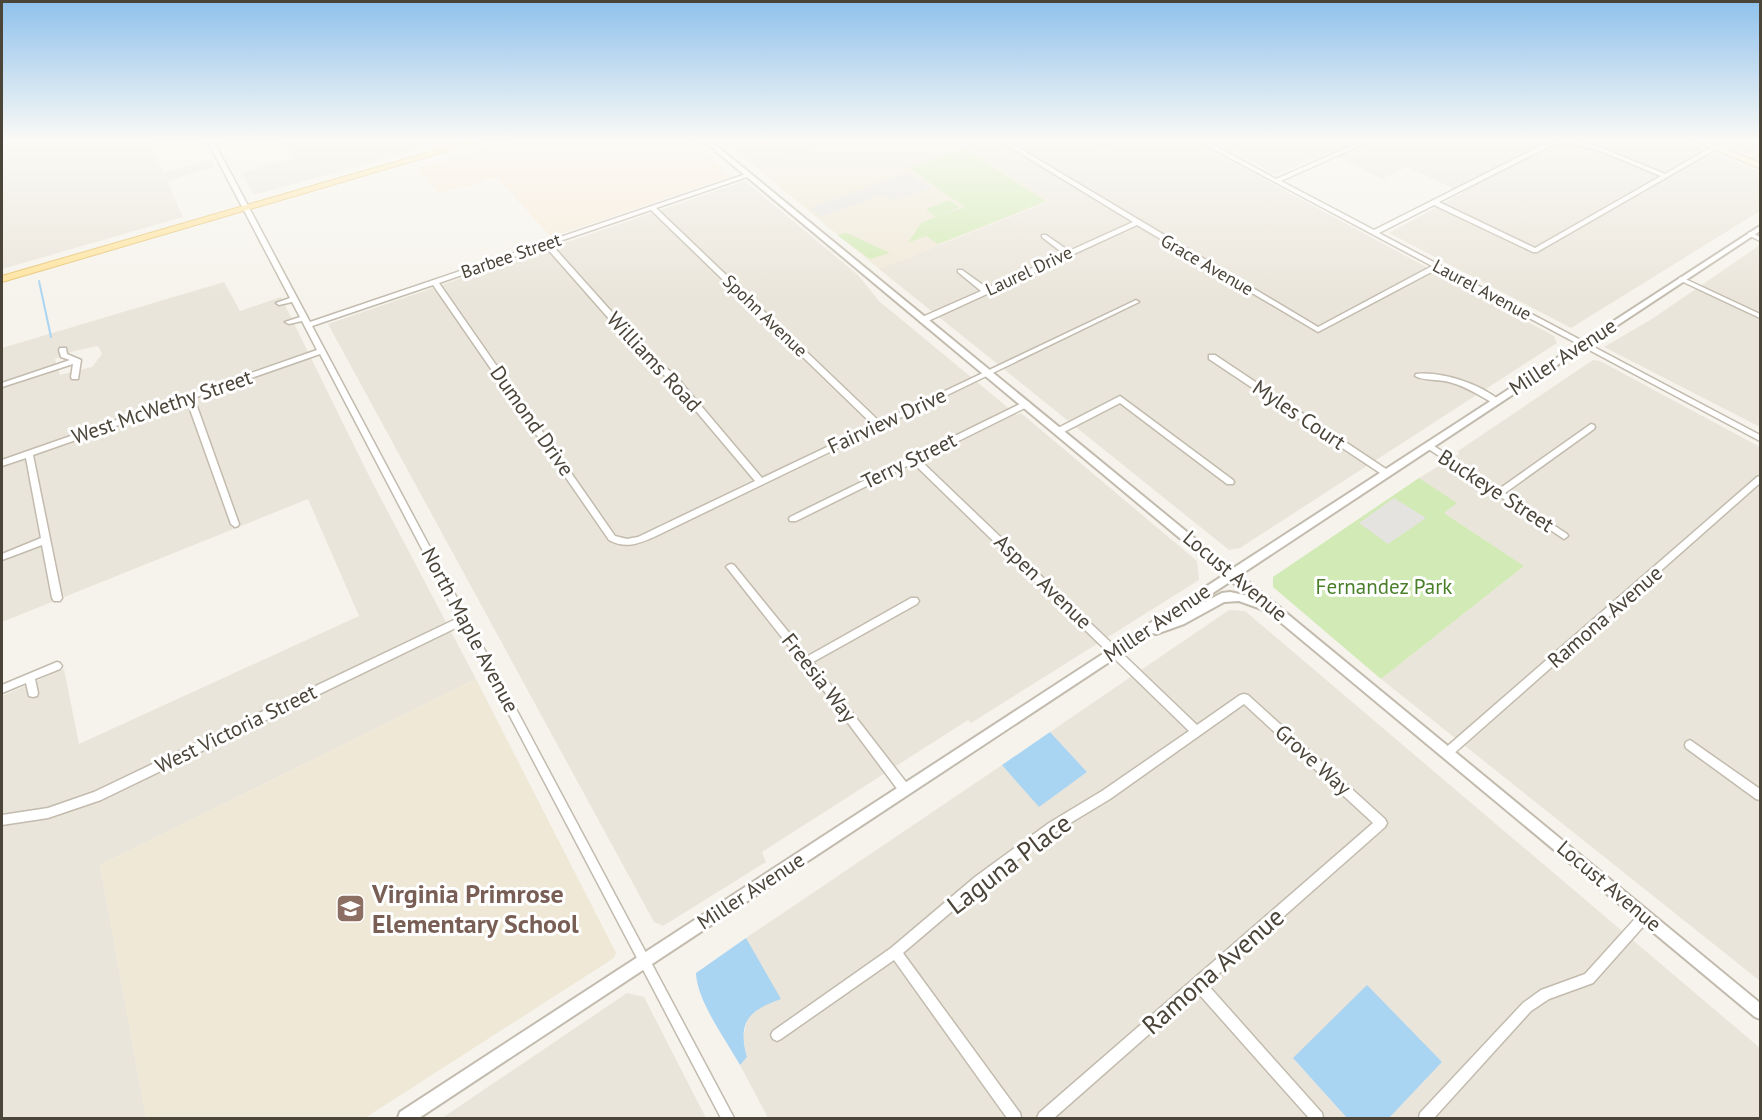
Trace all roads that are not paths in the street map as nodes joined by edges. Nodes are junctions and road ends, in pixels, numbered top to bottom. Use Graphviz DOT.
graph roads {
  1 [pos="238,194"];
  2 [pos="293,194"];
  3 [pos="692,194"];
  4 [pos="771,194"];
  5 [pos="1090,194"];
  6 [pos="1301,194"];
  7 [pos="1448,194"];
  8 [pos="1631,194"];
  9 [pos="1433,202"];
  10 [pos="245,208"];
  11 [pos="652,208"];
  12 [pos="1136,223"];
  13 [pos="1761,228"];
  14 [pos="1374,233"];
  15 [pos="1750,234"];
  16 [pos="1044,236"];
  17 [pos="1761,238"];
  18 [pos="548,244"];
  19 [pos="1067,253"];
  20 [pos="1437,266"];
  21 [pos="960,271"];
  22 [pos="2,279"];
  23 [pos="1681,279"];
  24 [pos="435,282"];
  25 [pos="987,292"];
  26 [pos="294,298"];
  27 [pos="1136,302"];
  28 [pos="279,303"];
  29 [pos="1761,316"];
  30 [pos="923,320"];
  31 [pos="306,321"];
  32 [pos="289,322"];
  33 [pos="1582,344"];
  34 [pos="63,350"];
  35 [pos="322,351"];
  36 [pos="1212,357"];
  37 [pos="77,360"];
  38 [pos="987,373"];
  39 [pos="1419,376"];
  40 [pos="75,377"];
  41 [pos="2,385"];
  42 [pos="190,397"];
  43 [pos="1496,401"];
  44 [pos="1026,404"];
  45 [pos="878,425"];
  46 [pos="1591,427"];
  47 [pos="1059,431"];
  48 [pos="1761,438"];
  49 [pos="1428,446"];
  50 [pos="28,454"];
  51 [pos="914,459"];
  52 [pos="2,464"];
  53 [pos="1386,473"];
  54 [pos="1761,479"];
  55 [pos="760,482"];
  56 [pos="1230,482"];
  57 [pos="1499,493"];
  58 [pos="793,519"];
  59 [pos="235,524"];
  60 [pos="1564,536"];
  61 [pos="45,540"];
  62 [pos="639,540"];
  63 [pos="2,557"];
  64 [pos="731,567"];
  65 [pos="1232,573"];
  66 [pos="57,598"];
  67 [pos="914,601"];
  68 [pos="1281,615"];
  69 [pos="464,620"];
  70 [pos="1139,635"];
  71 [pos="1115,651"];
  72 [pos="807,661"];
  73 [pos="57,666"];
  74 [pos="30,677"];
  75 [pos="2,689"];
  76 [pos="33,693"];
  77 [pos="1244,698"];
  78 [pos="1196,731"];
  79 [pos="1690,745"];
  80 [pos="1447,753"];
  81 [pos="905,790"];
  82 [pos="1761,795"];
  83 [pos="2,820"];
  84 [pos="1381,823"];
  85 [pos="1645,916"];
  86 [pos="895,951"];
  87 [pos="644,962"];
  88 [pos="1198,983"];
  89 [pos="1761,1012"];
  90 [pos="777,1035"];
  91 [pos="406,1119"];
  92 [pos="728,1119"];
  93 [pos="1015,1119"];
  94 [pos="1044,1119"];
  95 [pos="1317,1119"];
  96 [pos="1425,1119"];
  1 -- 10 [label="street, North Maple Avenue"];
  2 -- 10 [label="main road"];
  3 -- 11 [label="street, Barbee Street"];
  4 -- 30 [label="street, Locust Avenue"];
  5 -- 12 [label="street, Grace Avenue"];
  6 -- 14 [label="street, Laurel Avenue"];
  7 -- 9 [label="street"];
  8 -- 9 [label="street"];
  9 -- 14 [label="street"];
  10 -- 22 [label="main road"];
  10 -- 26 [label="street, North Maple Avenue"];
  11 -- 18 [label="street, Barbee Street"];
  11 -- 45 [label="street, Spohn Avenue"];
  12 -- 19 [label="street, Laurel Drive"];
  12 -- 20 [label="street, Grace Avenue"];
  13 -- 15 [label="street, Miller Avenue"];
  14 -- 20 [label="street, Laurel Avenue"];
  15 -- 17 [label="street"];
  15 -- 23 [label="street, Miller Avenue"];
  16 -- 19 [label="street"];
  18 -- 24 [label="street, Barbee Street"];
  18 -- 55 [label="street, Williams Road"];
  19 -- 25 [label="street, Laurel Drive"];
  20 -- 33 [label="street, Laurel Avenue"];
  21 -- 25 [label="street"];
  23 -- 29 [label="street"];
  23 -- 33 [label="street, Miller Avenue"];
  24 -- 31 [label="street, Barbee Street"];
  24 -- 62 [label="street, Dumond Drive"];
  25 -- 30 [label="street, Laurel Drive"];
  26 -- 28 [label="street"];
  26 -- 31 [label="street, North Maple Avenue"];
  27 -- 38 [label="street, Fairview Drive"];
  30 -- 38 [label="street, Locust Avenue"];
  31 -- 32 [label="street, Barbee Street"];
  31 -- 35 [label="street, North Maple Avenue"];
  33 -- 43 [label="street, Miller Avenue"];
  33 -- 48 [label="street, Laurel Avenue"];
  34 -- 37 [label="street"];
  35 -- 42 [label="street, West McWethy Street"];
  35 -- 69 [label="street, North Maple Avenue"];
  36 -- 53 [label="street, Myles Court"];
  37 -- 40 [label="street"];
  37 -- 41 [label="street"];
  38 -- 44 [label="street, Locust Avenue"];
  38 -- 45 [label="street, Fairview Drive"];
  39 -- 43 [label="street"];
  42 -- 50 [label="street, West McWethy Street"];
  42 -- 59 [label="street"];
  43 -- 49 [label="street, Miller Avenue"];
  44 -- 47 [label="street, Locust Avenue"];
  44 -- 51 [label="street, Terry Street"];
  45 -- 55 [label="street, Fairview Drive"];
  46 -- 57 [label="street"];
  47 -- 56 [label="street"];
  47 -- 65 [label="street, Locust Avenue"];
  49 -- 53 [label="street, Miller Avenue"];
  49 -- 57 [label="street, Buckeye Street"];
  50 -- 52 [label="street, West McWethy Street"];
  50 -- 61 [label="street"];
  51 -- 58 [label="street, Terry Street"];
  51 -- 71 [label="street, Aspen Avenue"];
  53 -- 65 [label="street, Miller Avenue"];
  54 -- 80 [label="street, Ramona Avenue"];
  55 -- 62 [label="street, Fairview Drive"];
  57 -- 60 [label="street, Buckeye Street"];
  61 -- 63 [label="street"];
  61 -- 66 [label="street"];
  64 -- 72 [label="street, Freesia Way"];
  65 -- 68 [label="street, Locust Avenue"];
  65 -- 70 [label="street, Miller Avenue"];
  67 -- 72 [label="street"];
  68 -- 70 [label="street"];
  68 -- 80 [label="street, Locust Avenue"];
  69 -- 83 [label="street, West Victoria Street"];
  69 -- 87 [label="street, North Maple Avenue"];
  70 -- 71 [label="street, Miller Avenue"];
  71 -- 78 [label="street, Aspen Avenue"];
  71 -- 81 [label="street, Miller Avenue"];
  72 -- 81 [label="street, Freesia Way"];
  73 -- 74 [label="street"];
  74 -- 75 [label="street"];
  74 -- 76 [label="street"];
  77 -- 78 [label="street, Laguna Place"];
  77 -- 84 [label="street, Grove Way"];
  78 -- 86 [label="street, Laguna Place"];
  79 -- 82 [label="street"];
  80 -- 85 [label="street, Locust Avenue"];
  81 -- 87 [label="street, Miller Avenue"];
  84 -- 88 [label="street, Ramona Avenue"];
  85 -- 89 [label="street, Locust Avenue"];
  85 -- 96 [label="street"];
  86 -- 90 [label="street, Laguna Place"];
  86 -- 93 [label="street"];
  87 -- 91 [label="street, Miller Avenue"];
  87 -- 92 [label="street, North Maple Avenue"];
  88 -- 94 [label="street, Ramona Avenue"];
  88 -- 95 [label="street"];
}
